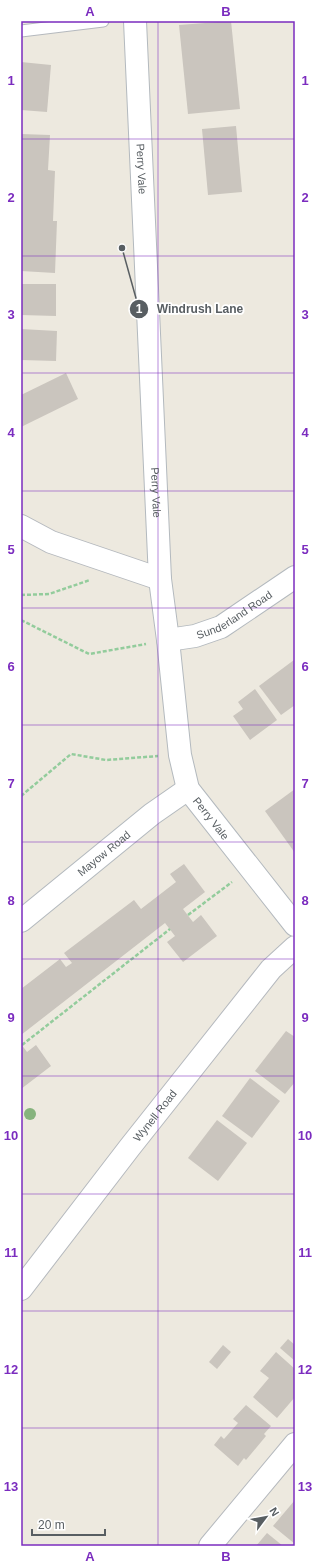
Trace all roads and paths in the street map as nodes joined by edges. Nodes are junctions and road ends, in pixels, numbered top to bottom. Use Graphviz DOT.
graph roads {
  1 [pos="103,21"];
  2 [pos="135,21"];
  3 [pos="63,23"];
  4 [pos="21,31"];
  5 [pos="21,526"];
  6 [pos="295,577"];
  7 [pos="160,579"];
  8 [pos="92,580"];
  9 [pos="21,596"];
  10 [pos="21,620"];
  11 [pos="168,640"];
  12 [pos="180,755"];
  13 [pos="188,789"];
  14 [pos="21,796"];
  15 [pos="250,868"];
  16 [pos="188,915"];
  17 [pos="21,921"];
  18 [pos="295,925"];
  19 [pos="170,929"];
  20 [pos="295,947"];
  21 [pos="22,1045"];
  22 [pos="21,1289"];
  23 [pos="295,1444"];
  24 [pos="210,1546"];
  1 -- 3 [label="lane"];
  2 -- 7 [label="street, Perry Vale"];
  3 -- 4 [label="lane"];
  5 -- 7 [label="street"];
  6 -- 11 [label="street, Sunderland Road"];
  7 -- 11 [label="street, Perry Vale"];
  8 -- 9 [label="path"];
  10 -- 11 [label="path"];
  11 -- 12 [label="street, Perry Vale"];
  12 -- 13 [label="street, Perry Vale"];
  12 -- 14 [label="path"];
  13 -- 15 [label="street, Perry Vale"];
  13 -- 17 [label="street, Mayow Road"];
  15 -- 16 [label="path"];
  15 -- 18 [label="street, Perry Vale"];
  19 -- 21 [label="path"];
  20 -- 22 [label="street, Wynell Road"];
  23 -- 24 [label="street"];
}
